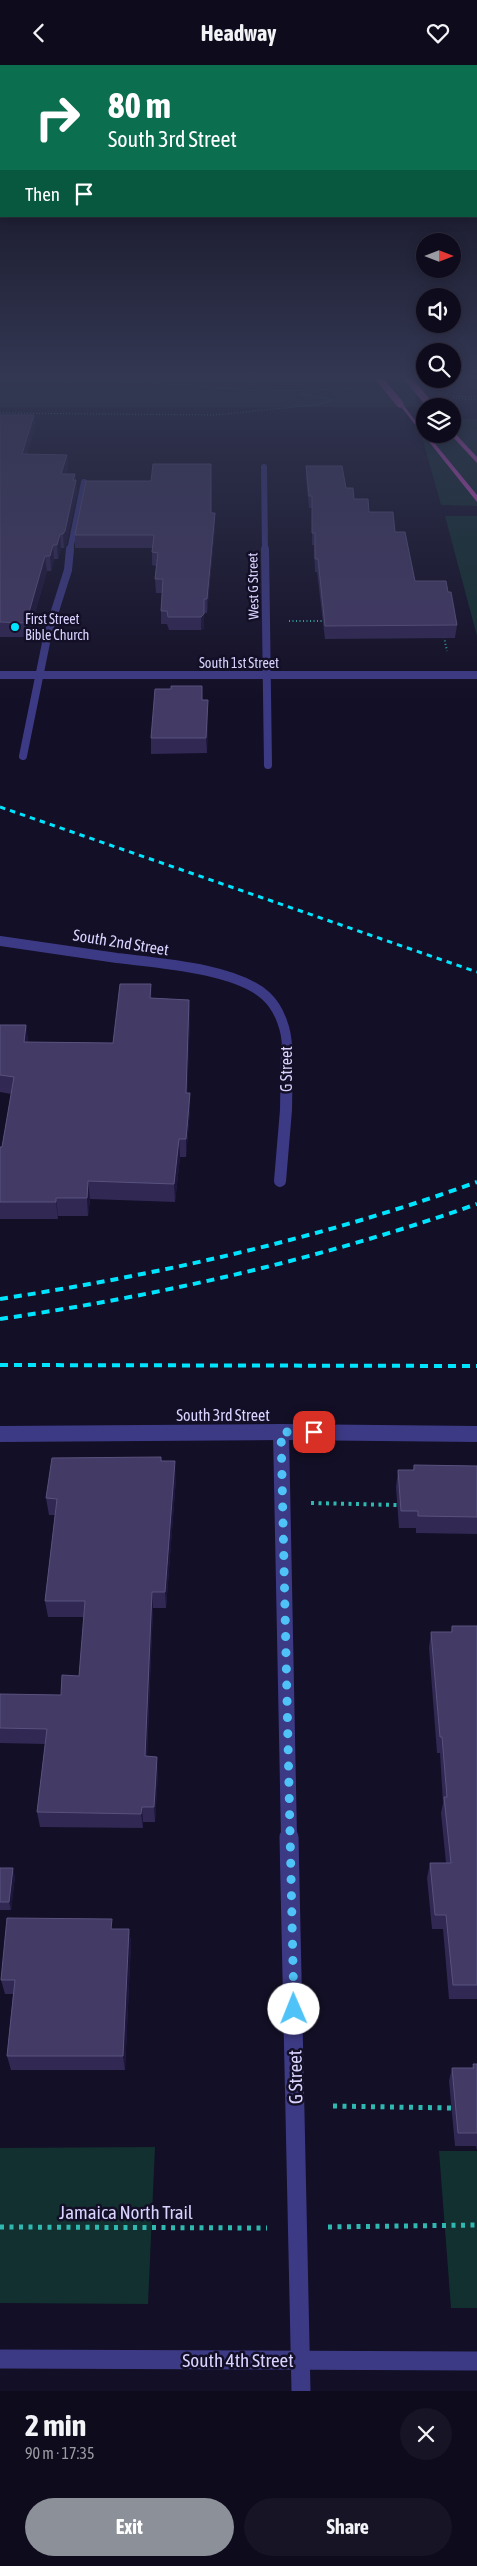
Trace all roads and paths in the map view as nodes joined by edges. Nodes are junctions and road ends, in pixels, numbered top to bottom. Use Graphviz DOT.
graph roads {
  1 [pos="84,482"];
  2 [pos="264,483"];
  3 [pos="464,483"];
  4 [pos="477,499"];
  5 [pos="304,621"];
  6 [pos="322,621"];
  7 [pos="444,637"];
  8 [pos="448,654"];
  9 [pos="0,675"];
  10 [pos="39,675"];
  11 [pos="267,675"];
  12 [pos="477,675"];
  13 [pos="23,757"];
  14 [pos="268,765"];
  15 [pos="0,941"];
  16 [pos="236,979"];
  17 [pos="280,1181"];
  18 [pos="281,1432"];
  19 [pos="0,1434"];
  20 [pos="477,1434"];
  21 [pos="311,1503"];
  22 [pos="397,1505"];
  23 [pos="333,2106"];
  24 [pos="451,2108"];
  25 [pos="477,2225"];
  26 [pos="0,2227"];
  27 [pos="252,2227"];
  28 [pos="337,2227"];
  29 [pos="0,2359"];
  30 [pos="301,2361"];
  31 [pos="477,2361"];
  32 [pos="301,2391"];
  1 -- 10 [label="street"];
  2 -- 11 [label="street, West G Street"];
  3 -- 4 [label="highway, bridge"];
  5 -- 6 [label="path"];
  7 -- 8 [label="path"];
  9 -- 10 [label="street, South 1st Street"];
  10 -- 11 [label="street, South 1st Street"];
  10 -- 13 [label="street"];
  11 -- 12 [label="street, South 1st Street"];
  11 -- 14 [label="street"];
  15 -- 16 [label="street, South 2nd Street"];
  16 -- 17 [label="street, G Street"];
  18 -- 19 [label="street, South 3rd Street"];
  18 -- 20 [label="street, South 3rd Street"];
  18 -- 30 [label="street, G Street"];
  21 -- 22 [label="path"];
  23 -- 24 [label="path"];
  25 -- 28 [label="path"];
  26 -- 27 [label="path, Jamaica North Trail"];
  29 -- 30 [label="street, South 4th Street"];
  30 -- 31 [label="street, South 4th Street"];
  30 -- 32 [label="street, G Street"];
}
